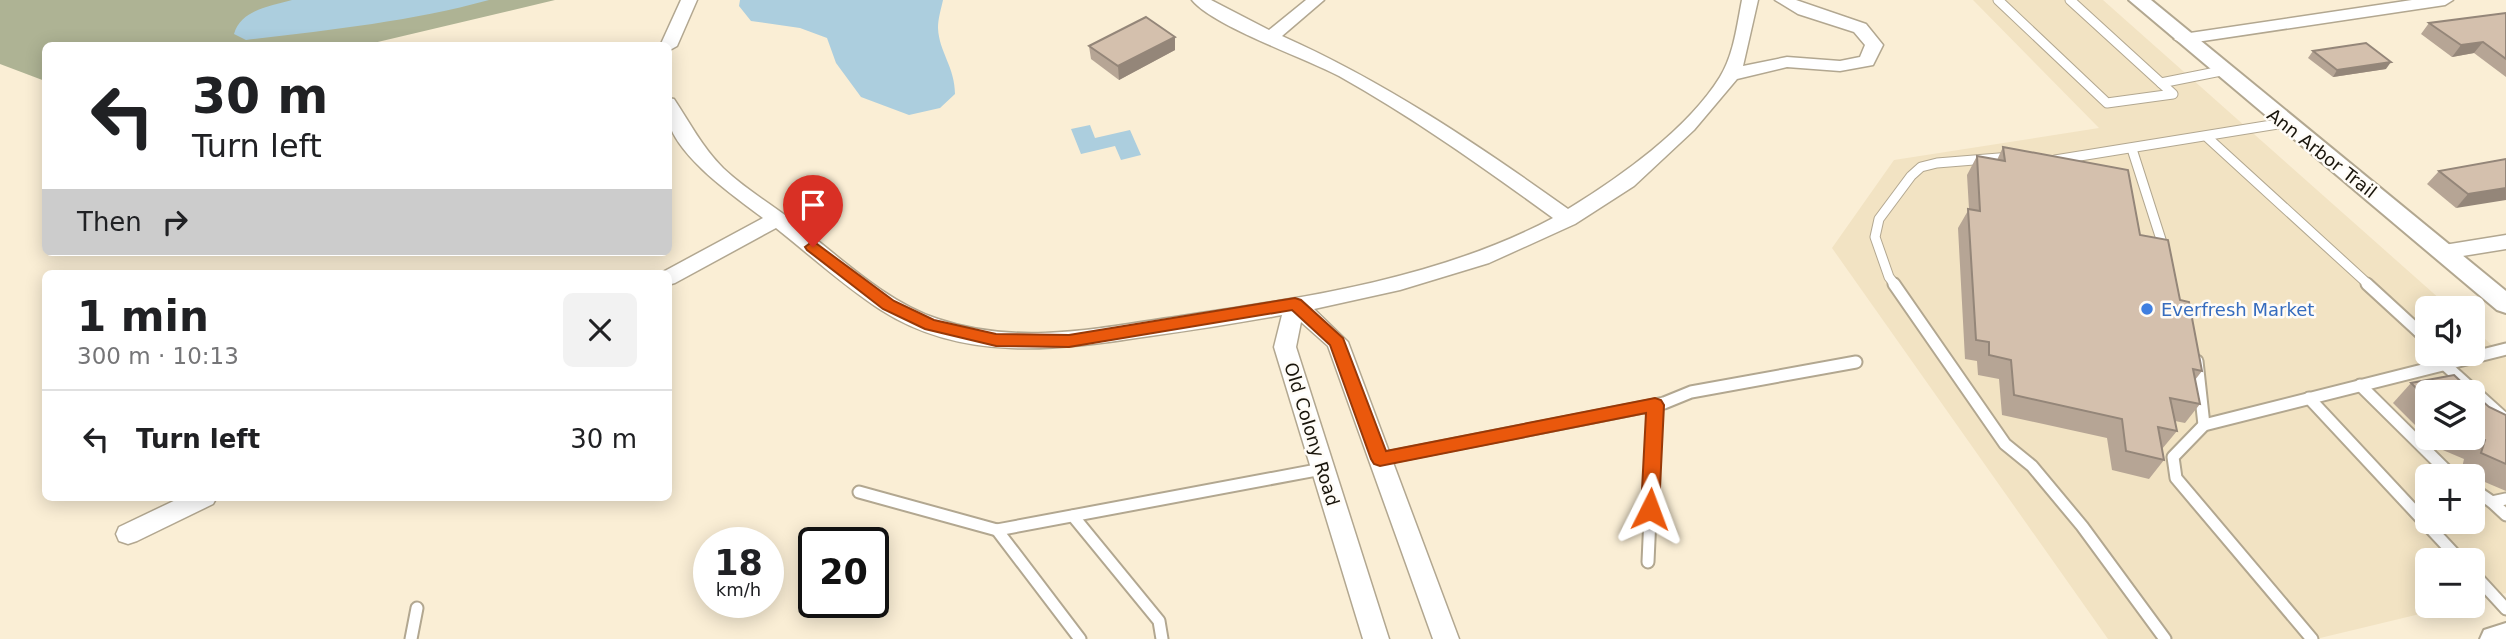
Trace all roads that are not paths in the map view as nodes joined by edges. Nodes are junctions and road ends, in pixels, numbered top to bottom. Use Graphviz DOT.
graph roads {
  1 [pos="689,0"];
  2 [pos="1200,0"];
  3 [pos="1316,0"];
  4 [pos="1750,0"];
  5 [pos="1783,0"];
  6 [pos="1998,0"];
  7 [pos="2070,0"];
  8 [pos="2138,0"];
  9 [pos="2445,0"];
  10 [pos="1271,37"];
  11 [pos="2183,38"];
  12 [pos="669,42"];
  13 [pos="2221,71"];
  14 [pos="1730,75"];
  15 [pos="2161,83"];
  16 [pos="672,110"];
  17 [pos="2284,123"];
  18 [pos="2208,138"];
  19 [pos="2132,149"];
  20 [pos="2017,158"];
  21 [pos="2043,162"];
  22 [pos="777,219"];
  23 [pos="1568,219"];
  24 [pos="2506,242"];
  25 [pos="2444,252"];
  26 [pos="2170,265"];
  27 [pos="672,276"];
  28 [pos="1295,304"];
  29 [pos="2506,304"];
  30 [pos="2415,328"];
  31 [pos="2506,349"];
  32 [pos="2194,350"];
  33 [pos="2485,353"];
  34 [pos="1856,362"];
  35 [pos="2425,366"];
  36 [pos="2452,366"];
  37 [pos="2360,385"];
  38 [pos="2309,398"];
  39 [pos="1655,405"];
  40 [pos="2506,420"];
  41 [pos="2204,425"];
  42 [pos="1380,459"];
  43 [pos="2440,464"];
  44 [pos="1322,469"];
  45 [pos="859,492"];
  46 [pos="2485,497"];
  47 [pos="2506,499"];
  48 [pos="197,501"];
  49 [pos="2492,502"];
  50 [pos="2506,515"];
  51 [pos="1073,516"];
  52 [pos="997,530"];
  53 [pos="128,534"];
  54 [pos="2449,548"];
  55 [pos="1648,562"];
  56 [pos="2485,586"];
  57 [pos="417,608"];
  58 [pos="2506,609"];
  59 [pos="2506,636"];
  60 [pos="411,639"];
  61 [pos="1080,639"];
  62 [pos="1162,639"];
  63 [pos="1376,639"];
  64 [pos="1446,639"];
  65 [pos="2165,639"];
  66 [pos="2312,639"];
  67 [pos="2495,639"];
  1 -- 12 [label="street"];
  2 -- 10 [label="street"];
  3 -- 10 [label="street"];
  4 -- 14 [label="street"];
  5 -- 14 [label="street"];
  6 -- 15 [label="lane"];
  7 -- 15 [label="lane"];
  8 -- 11 [label="street, Ann Arbor Trail"];
  9 -- 11 [label="street"];
  10 -- 23 [label="street"];
  11 -- 13 [label="street, Ann Arbor Trail"];
  13 -- 15 [label="lane"];
  13 -- 17 [label="street, Ann Arbor Trail"];
  14 -- 23 [label="street"];
  16 -- 22 [label="street"];
  17 -- 18 [label="lane"];
  17 -- 25 [label="street, Ann Arbor Trail"];
  18 -- 19 [label="lane"];
  18 -- 30 [label="lane"];
  19 -- 21 [label="lane"];
  19 -- 26 [label="lane"];
  20 -- 65 [label="lane"];
  22 -- 27 [label="street"];
  22 -- 28 [label="street"];
  23 -- 28 [label="street"];
  24 -- 25 [label="street"];
  25 -- 29 [label="street, Ann Arbor Trail"];
  28 -- 42 [label="street"];
  28 -- 44 [label="street, Old Colony Road"];
  31 -- 33 [label="lane"];
  32 -- 41 [label="lane"];
  34 -- 39 [label="lane"];
  35 -- 37 [label="lane"];
  36 -- 40 [label="lane"];
  37 -- 38 [label="lane"];
  37 -- 43 [label="lane"];
  38 -- 41 [label="lane"];
  38 -- 54 [label="lane"];
  39 -- 42 [label="lane"];
  39 -- 55 [label="lane"];
  41 -- 66 [label="lane"];
  42 -- 64 [label="street"];
  44 -- 51 [label="lane"];
  44 -- 63 [label="street, Old Colony Road"];
  45 -- 52 [label="lane"];
  46 -- 49 [label="lane"];
  47 -- 49 [label="lane"];
  48 -- 53 [label="street"];
  49 -- 50 [label="lane"];
  51 -- 52 [label="lane"];
  51 -- 62 [label="lane"];
  52 -- 61 [label="lane"];
  56 -- 58 [label="lane"];
  57 -- 60 [label="lane"];
  59 -- 67 [label="street"];
}
